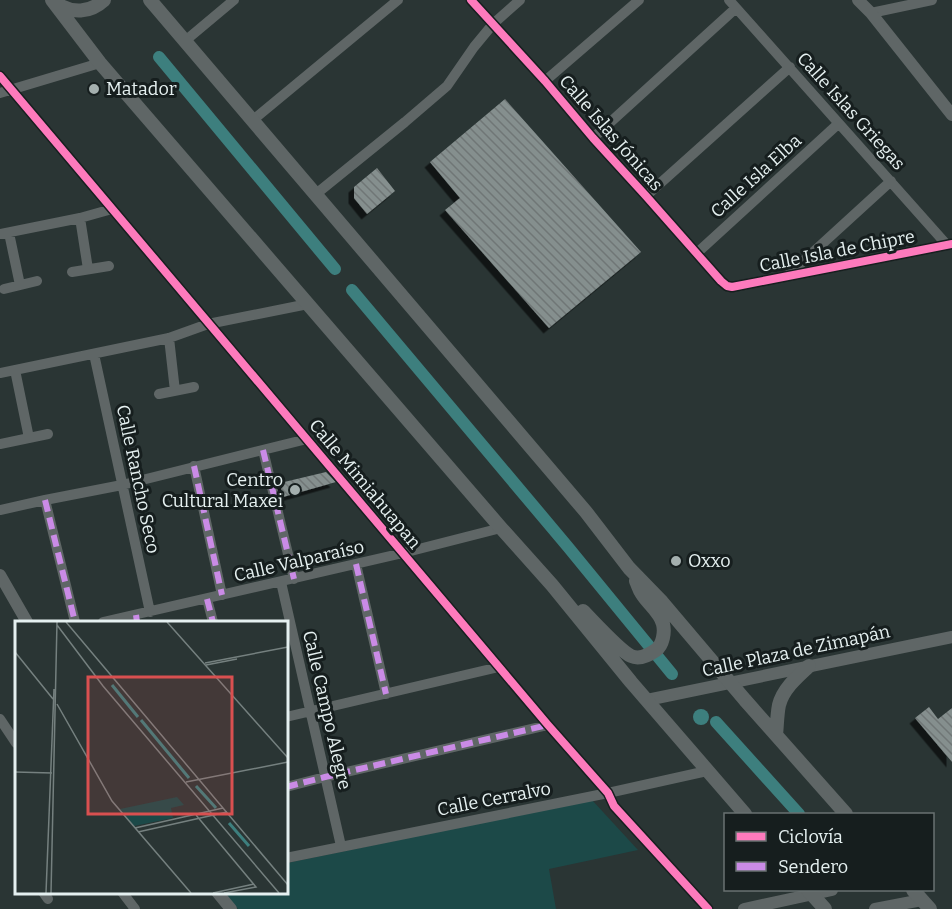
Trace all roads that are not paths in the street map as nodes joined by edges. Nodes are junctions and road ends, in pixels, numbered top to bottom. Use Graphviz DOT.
graph roads {
  1 [pos="52,0"];
  2 [pos="104,0"];
  3 [pos="150,0"];
  4 [pos="234,0"];
  5 [pos="398,0"];
  6 [pos="471,0"];
  7 [pos="520,0"];
  8 [pos="639,0"];
  9 [pos="858,0"];
  10 [pos="932,0"];
  11 [pos="733,4"];
  12 [pos="871,13"];
  13 [pos="493,24"];
  14 [pos="185,41"];
  15 [pos="100,63"];
  16 [pos="789,67"];
  17 [pos="0,76"];
  18 [pos="545,81"];
  19 [pos="12,90"];
  20 [pos="0,93"];
  21 [pos="952,114"];
  22 [pos="253,120"];
  23 [pos="838,124"];
  24 [pos="593,138"];
  25 [pos="891,181"];
  26 [pos="316,194"];
  27 [pos="646,196"];
  28 [pos="112,209"];
  29 [pos="80,218"];
  30 [pos="4,233"];
  31 [pos="950,244"];
  32 [pos="697,253"];
  33 [pos="109,266"];
  34 [pos="88,269"];
  35 [pos="72,272"];
  36 [pos="785,277"];
  37 [pos="37,281"];
  38 [pos="20,285"];
  39 [pos="727,286"];
  40 [pos="4,289"];
  41 [pos="308,304"];
  42 [pos="208,324"];
  43 [pos="169,338"];
  44 [pos="94,354"];
  45 [pos="15,370"];
  46 [pos="0,373"];
  47 [pos="194,387"];
  48 [pos="175,391"];
  49 [pos="159,394"];
  50 [pos="48,434"];
  51 [pos="29,438"];
  52 [pos="307,439"];
  53 [pos="0,444"];
  54 [pos="263,450"];
  55 [pos="194,466"];
  56 [pos="122,485"];
  57 [pos="45,500"];
  58 [pos="0,510"];
  59 [pos="501,528"];
  60 [pos="403,554"];
  61 [pos="356,564"];
  62 [pos="629,568"];
  63 [pos="0,575"];
  64 [pos="294,579"];
  65 [pos="281,582"];
  66 [pos="552,585"];
  67 [pos="222,595"];
  68 [pos="207,598"];
  69 [pos="150,612"];
  70 [pos="137,619"];
  71 [pos="26,621"];
  72 [pos="75,621"];
  73 [pos="114,621"];
  74 [pos="213,621"];
  75 [pos="952,637"];
  76 [pos="809,666"];
  77 [pos="499,667"];
  78 [pos="730,682"];
  79 [pos="386,694"];
  80 [pos="647,700"];
  81 [pos="311,712"];
  82 [pos="288,717"];
  83 [pos="0,719"];
  84 [pos="548,725"];
  85 [pos="776,735"];
  86 [pos="15,742"];
  87 [pos="708,771"];
  88 [pos="325,777"];
  89 [pos="288,786"];
  90 [pos="608,793"];
  91 [pos="744,813"];
  92 [pos="845,813"];
  93 [pos="341,846"];
  94 [pos="288,858"];
  95 [pos="810,892"];
  96 [pos="124,894"];
  97 [pos="219,894"];
  98 [pos="922,900"];
  99 [pos="135,909"];
  100 [pos="231,909"];
  101 [pos="708,909"];
  102 [pos="744,909"];
  103 [pos="825,909"];
  104 [pos="876,909"];
  1 -- 2 [label="main road"];
  1 -- 15 [label="main road"];
  3 -- 14 [label="main road"];
  4 -- 14 [label="street"];
  5 -- 22 [label="street"];
  6 -- 13 [label="street, Calle Islas Jónicas"];
  7 -- 13 [label="street"];
  8 -- 18 [label="street"];
  9 -- 12 [label="street"];
  10 -- 12 [label="street"];
  11 -- 16 [label="street, Calle Islas Griegas"];
  11 -- 24 [label="street"];
  12 -- 21 [label="street"];
  13 -- 18 [label="street, Calle Islas Jónicas"];
  13 -- 26 [label="street"];
  14 -- 22 [label="main road"];
  15 -- 19 [label="street"];
  15 -- 41 [label="main road"];
  16 -- 23 [label="street, Calle Islas Griegas"];
  16 -- 27 [label="street"];
  17 -- 19 [label="street, Calle Mimiahuapan"];
  18 -- 24 [label="street, Calle Islas Jónicas"];
  19 -- 20 [label="street"];
  19 -- 28 [label="street, Calle Mimiahuapan"];
  22 -- 26 [label="main road"];
  23 -- 25 [label="street, Calle Islas Griegas"];
  23 -- 32 [label="street, Calle Isla Elba"];
  24 -- 27 [label="street, Calle Islas Jónicas"];
  25 -- 31 [label="street, Calle Islas Griegas"];
  25 -- 36 [label="street"];
  26 -- 62 [label="main road"];
  27 -- 32 [label="street, Calle Islas Jónicas"];
  28 -- 29 [label="street"];
  28 -- 42 [label="street, Calle Mimiahuapan"];
  29 -- 30 [label="street"];
  29 -- 34 [label="street"];
  30 -- 38 [label="street"];
  31 -- 36 [label="street, Calle Isla de Chipre"];
  32 -- 39 [label="street, Calle Islas Jónicas"];
  33 -- 34 [label="street"];
  34 -- 35 [label="street"];
  36 -- 39 [label="street, Calle Isla de Chipre"];
  37 -- 38 [label="street"];
  38 -- 40 [label="street"];
  41 -- 42 [label="street"];
  41 -- 59 [label="main road"];
  42 -- 43 [label="street"];
  42 -- 52 [label="street, Calle Mimiahuapan"];
  43 -- 44 [label="street"];
  43 -- 48 [label="street"];
  44 -- 45 [label="street"];
  44 -- 56 [label="street, Calle Rancho Seco"];
  45 -- 46 [label="street"];
  45 -- 51 [label="street"];
  47 -- 48 [label="street"];
  48 -- 49 [label="street"];
  50 -- 51 [label="street"];
  51 -- 53 [label="street"];
  52 -- 54 [label="street"];
  52 -- 60 [label="street, Calle Mimiahuapan"];
  54 -- 55 [label="street"];
  54 -- 64 [label="street"];
  55 -- 56 [label="street"];
  55 -- 67 [label="street"];
  56 -- 57 [label="street"];
  56 -- 69 [label="street, Calle Rancho Seco"];
  57 -- 58 [label="street"];
  57 -- 72 [label="street"];
  59 -- 60 [label="street, Calle Valparaíso"];
  59 -- 66 [label="main road"];
  60 -- 61 [label="street, Calle Valparaíso"];
  60 -- 77 [label="street, Calle Mimiahuapan"];
  61 -- 64 [label="street, Calle Valparaíso"];
  61 -- 79 [label="street"];
  62 -- 66 [label="main road"];
  62 -- 78 [label="main road"];
  63 -- 71 [label="street"];
  64 -- 65 [label="street, Calle Valparaíso"];
  65 -- 67 [label="street, Calle Valparaíso"];
  65 -- 81 [label="street, Calle Campo Alegre"];
  66 -- 80 [label="main road"];
  67 -- 68 [label="street, Calle Valparaíso"];
  68 -- 69 [label="street, Calle Valparaíso"];
  68 -- 74 [label="street"];
  69 -- 70 [label="street, Calle Valparaíso"];
  70 -- 73 [label="street, Calle Valparaíso"];
  75 -- 76 [label="street, Calle Plaza de Zimapán"];
  76 -- 78 [label="street, Calle Plaza de Zimapán"];
  76 -- 85 [label="main road"];
  77 -- 79 [label="street"];
  77 -- 84 [label="street, Calle Mimiahuapan"];
  78 -- 80 [label="street, Calle Plaza de Zimapán"];
  78 -- 85 [label="main road"];
  79 -- 81 [label="street"];
  80 -- 87 [label="main road"];
  81 -- 82 [label="street"];
  81 -- 88 [label="street, Calle Campo Alegre"];
  83 -- 86 [label="street"];
  84 -- 88 [label="street"];
  84 -- 90 [label="street, Calle Mimiahuapan"];
  85 -- 92 [label="main road"];
  87 -- 90 [label="street, Calle Cerralvo"];
  87 -- 91 [label="main road"];
  88 -- 89 [label="street"];
  88 -- 93 [label="street, Calle Campo Alegre"];
  90 -- 93 [label="street, Calle Cerralvo"];
  90 -- 101 [label="street, Calle Mimiahuapan"];
  93 -- 94 [label="street, Calle Cerralvo"];
  95 -- 102 [label="street"];
  95 -- 103 [label="main road"];
  96 -- 99 [label="street"];
  97 -- 100 [label="street"];
  98 -- 104 [label="street"];
}
